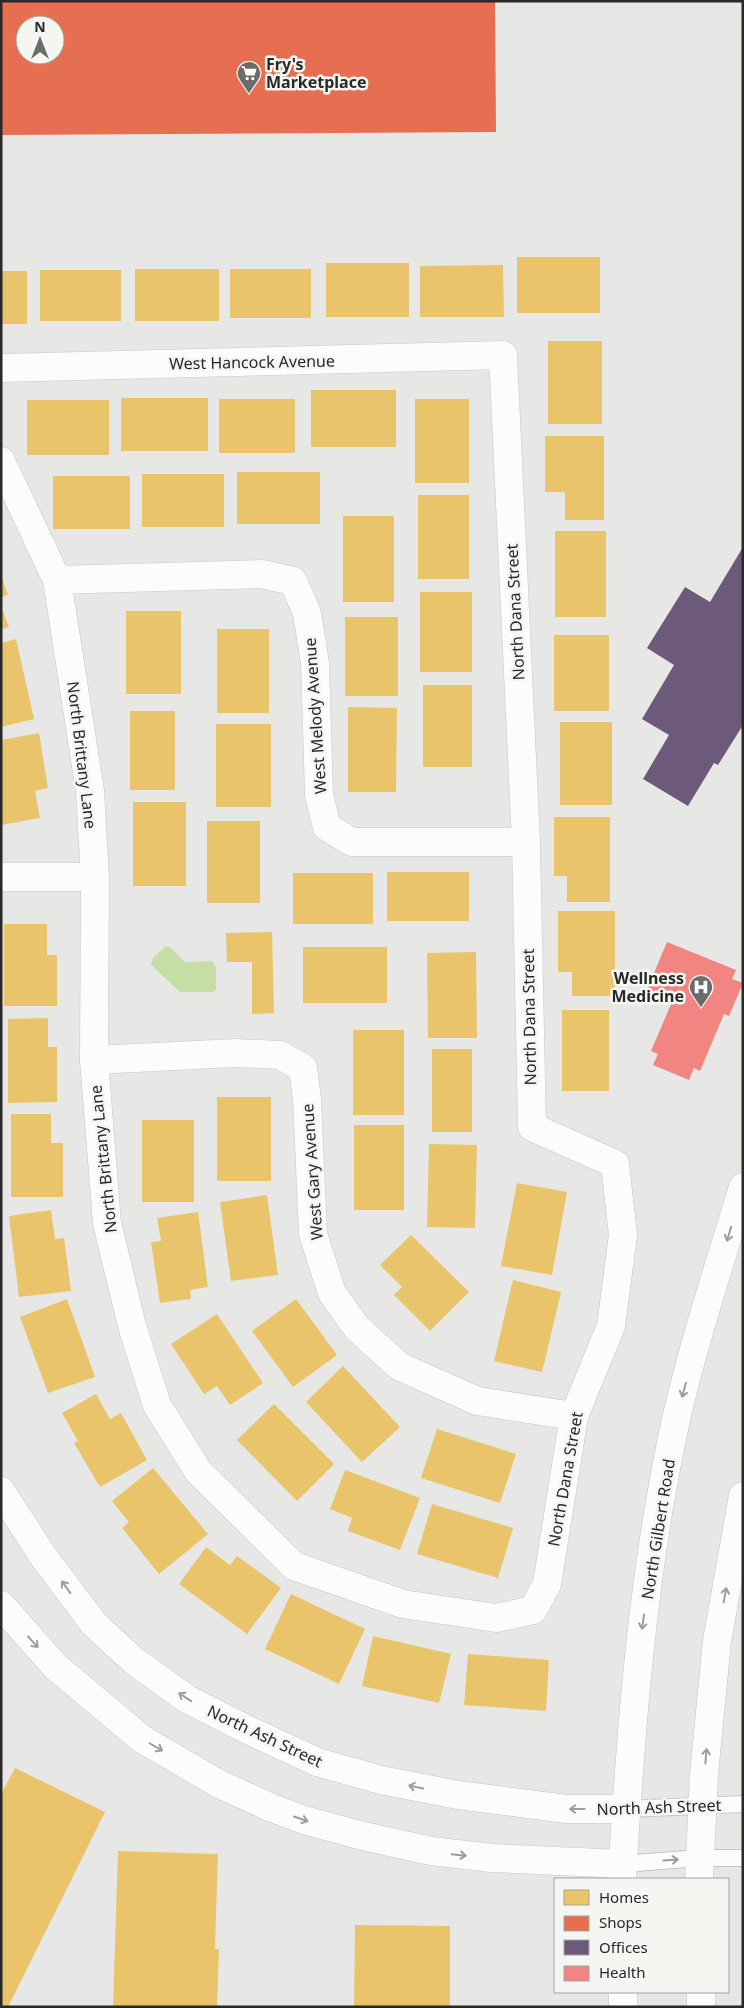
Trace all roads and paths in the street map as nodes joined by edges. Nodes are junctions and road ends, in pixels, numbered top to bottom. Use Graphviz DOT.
graph roads {
  1 [pos="503,355"];
  2 [pos="1,368"];
  3 [pos="1,461"];
  4 [pos="57,580"];
  5 [pos="526,842"];
  6 [pos="1,877"];
  7 [pos="95,877"];
  8 [pos="94,1060"];
  9 [pos="743,1187"];
  10 [pos="574,1416"];
  11 [pos="1,1492"];
  12 [pos="743,1496"];
  13 [pos="1,1605"];
  14 [pos="533,1610"];
  15 [pos="743,1804"];
  16 [pos="702,1805"];
  17 [pos="626,1809"];
  18 [pos="743,1858"];
  19 [pos="699,1869"];
  20 [pos="622,1871"];
  21 [pos="623,1993"];
  22 [pos="701,1993"];
  23 [pos="623,2007"];
  24 [pos="702,2007"];
  1 -- 2 [label="street, West Hancock Avenue"];
  1 -- 5 [label="street, North Dana Street"];
  3 -- 4 [label="street, North Brittany Lane"];
  4 -- 5 [label="street, West Melody Avenue"];
  4 -- 7 [label="street, North Brittany Lane"];
  5 -- 10 [label="street, North Dana Street"];
  6 -- 7 [label="street"];
  7 -- 8 [label="street, North Brittany Lane"];
  8 -- 10 [label="street, West Gary Avenue"];
  8 -- 14 [label="street, North Brittany Lane"];
  9 -- 17 [label="street, North Gilbert Road, one-way"];
  10 -- 14 [label="street, North Dana Street"];
  17 -- 11 [label="street, North Ash Street, one-way"];
  16 -- 12 [label="street, one-way"];
  13 -- 20 [label="street, one-way"];
  15 -- 16 [label="lane, North Ash Street"];
  16 -- 17 [label="lane, North Ash Street"];
  16 -- 19 [label="street"];
  17 -- 20 [label="street, North Gilbert Road"];
  18 -- 19 [label="lane"];
  20 -- 19 [label="lane, one-way"];
  21 -- 23 [label="street"];
  22 -- 24 [label="street"];
}
